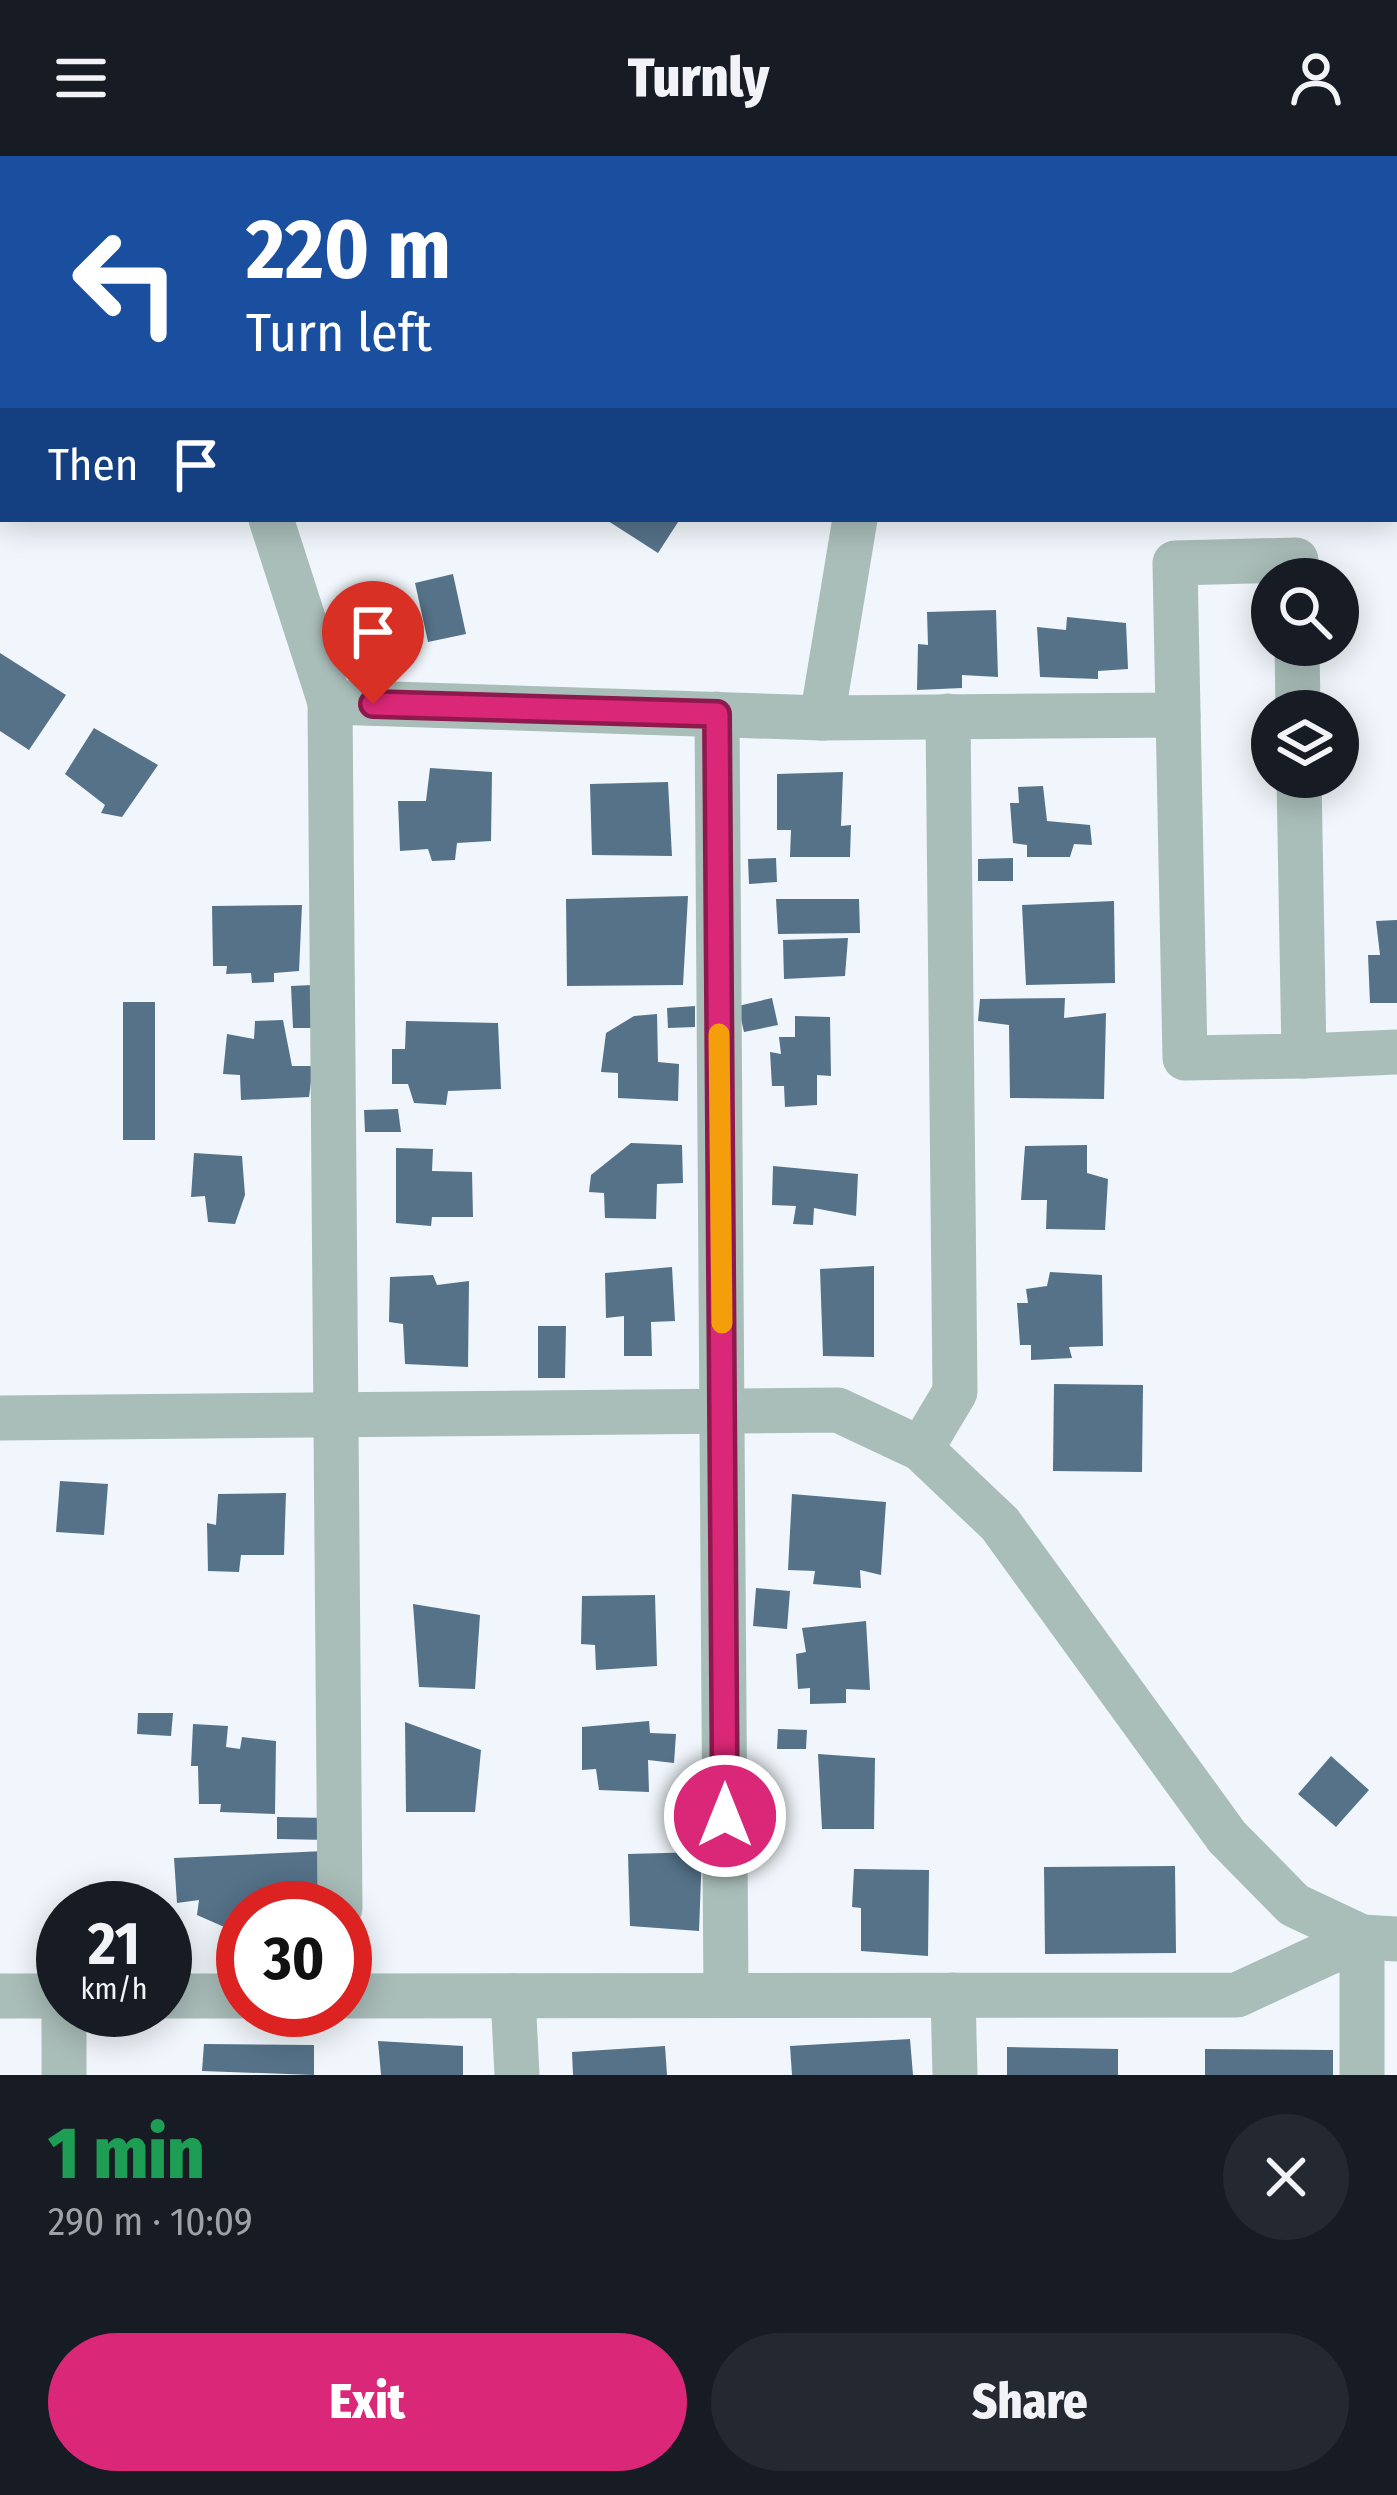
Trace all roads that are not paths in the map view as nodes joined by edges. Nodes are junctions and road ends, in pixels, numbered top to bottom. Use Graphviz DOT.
graph roads {
  1 [pos="272,522"];
  2 [pos="855,522"];
  3 [pos="1251,561"];
  4 [pos="330,702"];
  5 [pos="717,714"];
  6 [pos="1178,715"];
  7 [pos="948,716"];
  8 [pos="822,718"];
  9 [pos="1300,798"];
  10 [pos="1397,1052"];
  11 [pos="1304,1056"];
  12 [pos="722,1411"];
  13 [pos="335,1415"];
  14 [pos="0,1418"];
  15 [pos="921,1449"];
  16 [pos="340,1881"];
  17 [pos="1380,1938"];
  18 [pos="726,1995"];
  19 [pos="953,1995"];
  20 [pos="0,1996"];
  21 [pos="36,1996"];
  22 [pos="372,1996"];
  23 [pos="514,1996"];
  24 [pos="64,2037"];
  25 [pos="64,2075"];
  26 [pos="517,2075"];
  27 [pos="956,2075"];
  28 [pos="1362,2075"];
  1 -- 4 [label="street"];
  2 -- 8 [label="street"];
  3 -- 6 [label="street"];
  4 -- 5 [label="street"];
  4 -- 13 [label="street"];
  5 -- 8 [label="street"];
  5 -- 12 [label="street"];
  6 -- 7 [label="street"];
  6 -- 11 [label="street"];
  7 -- 8 [label="street"];
  7 -- 15 [label="street"];
  9 -- 11 [label="street"];
  10 -- 11 [label="street"];
  12 -- 13 [label="street"];
  12 -- 15 [label="street"];
  12 -- 18 [label="street"];
  13 -- 14 [label="street"];
  13 -- 16 [label="street"];
  15 -- 17 [label="street"];
  17 -- 19 [label="street"];
  17 -- 28 [label="street"];
  18 -- 19 [label="street"];
  18 -- 23 [label="street"];
  19 -- 27 [label="street"];
  20 -- 21 [label="street"];
  22 -- 23 [label="street"];
  23 -- 26 [label="street"];
  24 -- 25 [label="street"];
}
